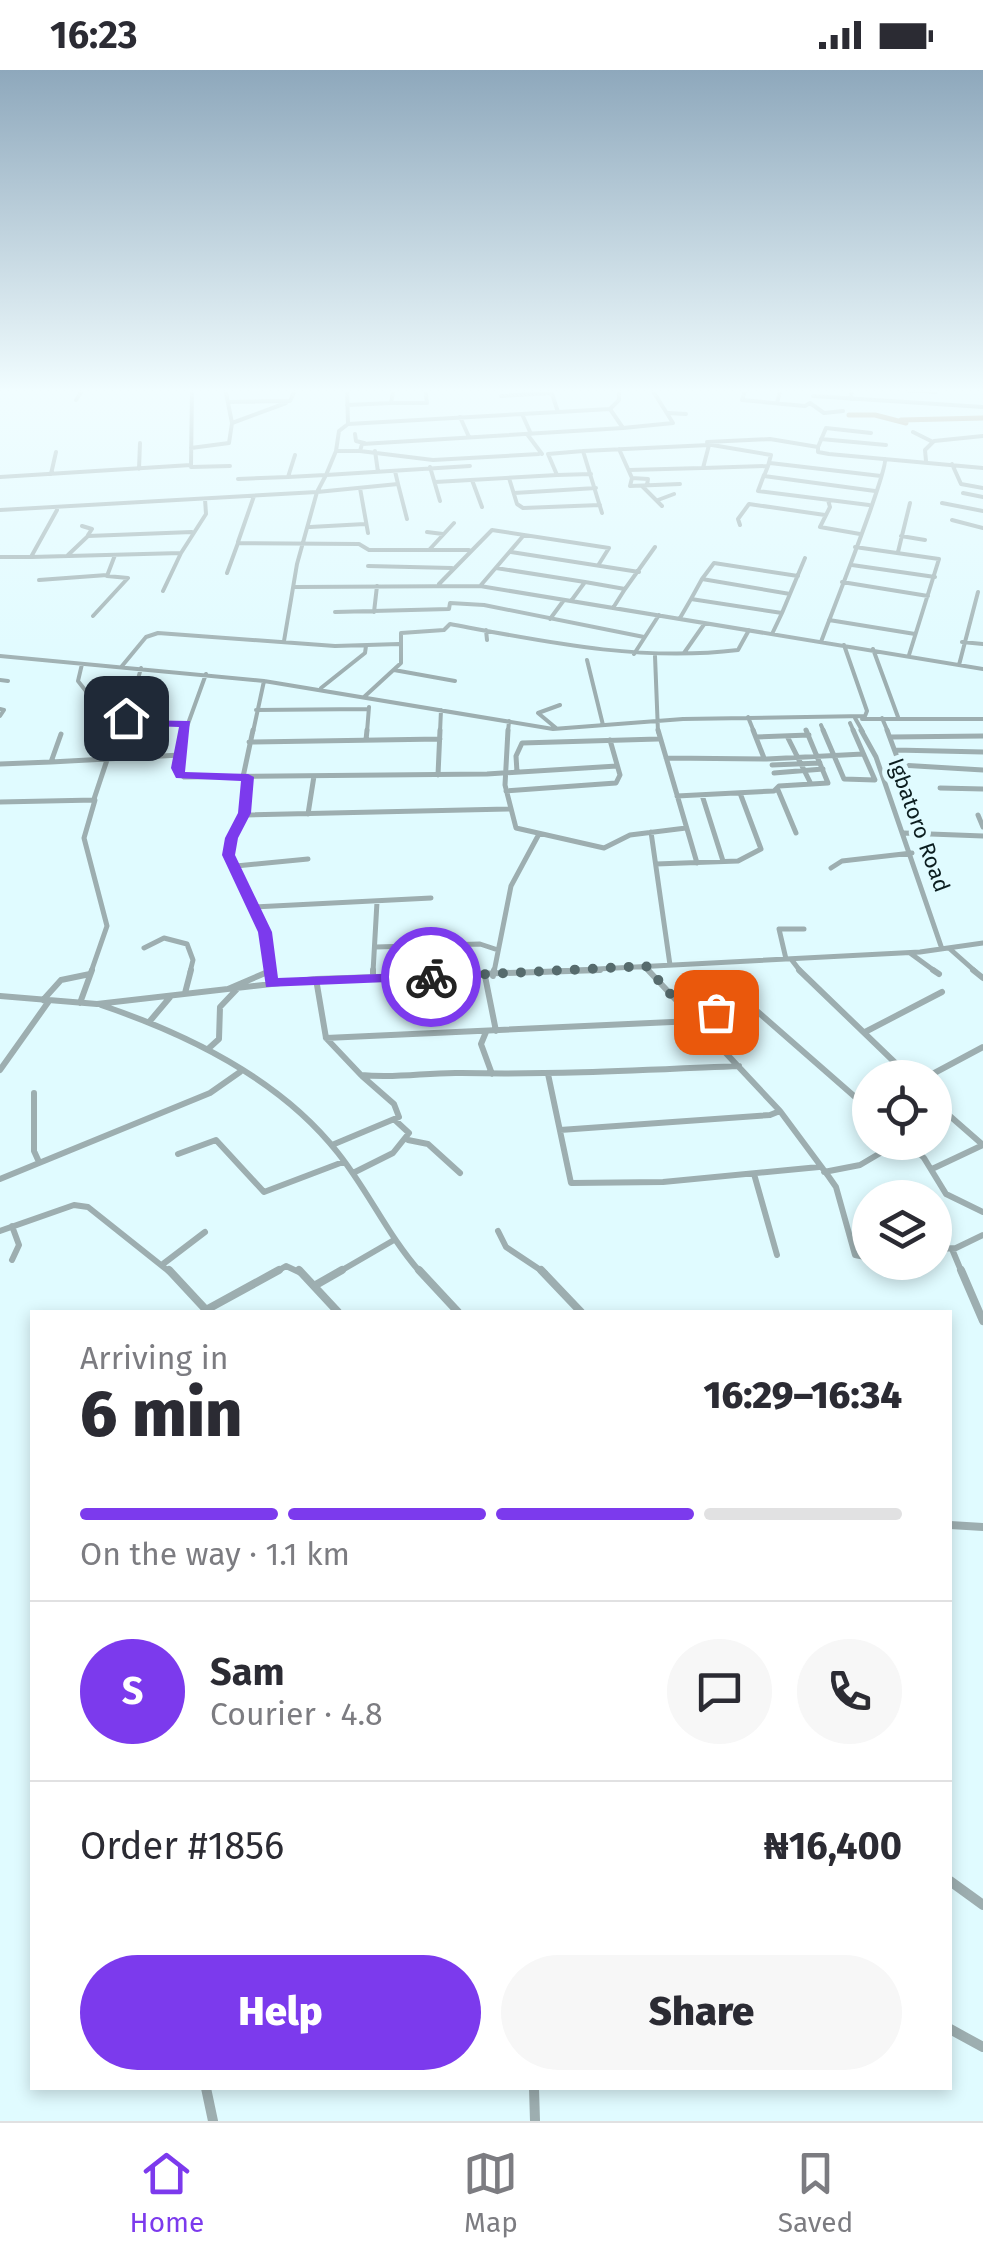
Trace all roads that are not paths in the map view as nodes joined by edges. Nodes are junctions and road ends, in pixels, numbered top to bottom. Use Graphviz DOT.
graph roads {
  1 [pos="321,484"];
  2 [pos="398,484"];
  3 [pos="435,484"];
  4 [pos="473,484"];
  5 [pos="511,484"];
  6 [pos="594,484"];
  7 [pos="629,484"];
  8 [pos="680,484"];
  9 [pos="759,484"];
  10 [pos="824,484"];
  11 [pos="878,484"];
  12 [pos="644,486"];
  13 [pos="360,488"];
  14 [pos="596,488"];
  15 [pos="875,491"];
  16 [pos="317,492"];
  17 [pos="514,493"];
  18 [pos="963,493"];
  19 [pos="674,494"];
  20 [pos="254,496"];
  21 [pos="983,496"];
  22 [pos="205,499"];
  23 [pos="657,500"];
  24 [pos="828,500"];
  25 [pos="440,501"];
  26 [pos="910,503"];
  27 [pos="942,503"];
  28 [pos="600,505"];
  29 [pos="869,505"];
  30 [pos="562,506"];
  31 [pos="662,506"];
  32 [pos="482,508"];
  33 [pos="58,509"];
  34 [pos="0,510"];
  35 [pos="983,511"];
  36 [pos="602,513"];
  37 [pos="566,515"];
  38 [pos="825,515"];
  39 [pos="407,518"];
  40 [pos="952,520"];
  41 [pos="454,522"];
  42 [pos="365,524"];
  43 [pos="740,525"];
  44 [pos="82,526"];
  45 [pos="310,527"];
  46 [pos="820,528"];
  47 [pos="983,528"];
  48 [pos="192,532"];
  49 [pos="427,532"];
  50 [pos="368,534"];
  51 [pos="444,534"];
  52 [pos="860,534"];
  53 [pos="524,535"];
  54 [pos="816,535"];
  55 [pos="88,536"];
  56 [pos="902,536"];
  57 [pos="925,540"];
  58 [pos="238,543"];
  59 [pos="304,544"];
  60 [pos="655,547"];
  61 [pos="856,547"];
  62 [pos="430,550"];
  63 [pos="470,550"];
  64 [pos="511,552"];
  65 [pos="898,552"];
  66 [pos="181,553"];
  67 [pos="115,554"];
  68 [pos="31,556"];
  69 [pos="67,556"];
  70 [pos="0,557"];
  71 [pos="805,558"];
  72 [pos="599,564"];
  73 [pos="852,564"];
  74 [pos="368,566"];
  75 [pos="452,568"];
  76 [pos="496,568"];
  77 [pos="639,572"];
  78 [pos="227,573"];
  79 [pos="107,575"];
  80 [pos="798,576"];
  81 [pos="936,577"];
  82 [pos="39,580"];
  83 [pos="702,580"];
  84 [pos="585,582"];
  85 [pos="842,582"];
  86 [pos="438,585"];
  87 [pos="450,585"];
  88 [pos="377,586"];
  89 [pos="480,586"];
  90 [pos="295,587"];
  91 [pos="625,589"];
  92 [pos="162,591"];
  93 [pos="978,592"];
  94 [pos="790,594"];
  95 [pos="928,596"];
  96 [pos="692,598"];
  97 [pos="564,600"];
  98 [pos="571,601"];
  99 [pos="450,606"];
  100 [pos="614,608"];
  101 [pos="335,612"];
  102 [pos="374,612"];
  103 [pos="782,613"];
  104 [pos="659,615"];
  105 [pos="93,616"];
  106 [pos="550,618"];
  107 [pos="680,618"];
  108 [pos="828,620"];
  109 [pos="705,623"];
  110 [pos="450,624"];
  111 [pos="486,630"];
  112 [pos="749,630"];
  113 [pos="772,634"];
  114 [pos="916,634"];
  115 [pos="644,637"];
  116 [pos="487,640"];
  117 [pos="284,641"];
  118 [pos="821,642"];
  119 [pos="962,642"];
  120 [pos="399,644"];
  121 [pos="983,644"];
  122 [pos="844,645"];
  123 [pos="366,646"];
  124 [pos="874,650"];
  125 [pos="634,654"];
  126 [pos="683,654"];
  127 [pos="909,655"];
  128 [pos="0,656"];
  129 [pos="655,656"];
  130 [pos="588,660"];
  131 [pos="82,664"];
  132 [pos="959,665"];
  133 [pos="122,667"];
  134 [pos="141,668"];
  135 [pos="983,668"];
  136 [pos="393,670"];
  137 [pos="206,674"];
  138 [pos="0,680"];
  139 [pos="455,680"];
  140 [pos="8,681"];
  141 [pos="264,681"];
  142 [pos="320,689"];
  143 [pos="89,695"];
  144 [pos="364,698"];
  145 [pos="371,698"];
  146 [pos="560,706"];
  147 [pos="368,709"];
  148 [pos="256,710"];
  149 [pos="441,710"];
  150 [pos="748,717"];
  151 [pos="898,717"];
  152 [pos="882,718"];
  153 [pos="983,719"];
  154 [pos="509,720"];
  155 [pos="656,720"];
  156 [pos="853,720"];
  157 [pos="186,723"];
  158 [pos="821,725"];
  159 [pos="603,726"];
  160 [pos="557,729"];
  161 [pos="61,734"];
  162 [pos="787,736"];
  163 [pos="980,736"];
  164 [pos="756,737"];
  165 [pos="891,737"];
  166 [pos="933,738"];
  167 [pos="440,739"];
  168 [pos="658,739"];
  169 [pos="366,740"];
  170 [pos="610,740"];
  171 [pos="249,742"];
  172 [pos="895,750"];
  173 [pos="939,751"];
  174 [pos="983,751"];
  175 [pos="862,754"];
  176 [pos="180,755"];
  177 [pos="833,755"];
  178 [pos="797,756"];
  179 [pos="665,758"];
  180 [pos="107,760"];
  181 [pos="676,761"];
  182 [pos="768,761"];
  183 [pos="51,762"];
  184 [pos="820,763"];
  185 [pos="0,764"];
  186 [pos="617,766"];
  187 [pos="667,766"];
  188 [pos="802,767"];
  189 [pos="983,770"];
  190 [pos="517,772"];
  191 [pos="774,773"];
  192 [pos="504,774"];
  193 [pos="438,775"];
  194 [pos="314,776"];
  195 [pos="245,777"];
  196 [pos="811,784"];
  197 [pos="779,788"];
  198 [pos="940,788"];
  199 [pos="506,790"];
  200 [pos="983,790"];
  201 [pos="740,794"];
  202 [pos="702,795"];
  203 [pos="677,796"];
  204 [pos="94,799"];
  205 [pos="0,802"];
  206 [pos="508,809"];
  207 [pos="244,814"];
  208 [pos="308,814"];
  209 [pos="978,815"];
  210 [pos="983,827"];
  211 [pos="686,828"];
  212 [pos="651,832"];
  213 [pos="796,833"];
  214 [pos="904,833"];
  215 [pos="540,834"];
  216 [pos="983,836"];
  217 [pos="912,853"];
  218 [pos="308,859"];
  219 [pos="724,861"];
  220 [pos="697,863"];
  221 [pos="656,864"];
  222 [pos="236,866"];
  223 [pos="831,868"];
  224 [pos="431,898"];
  225 [pos="377,902"];
  226 [pos="253,907"];
  227 [pos="804,929"];
  228 [pos="983,943"];
  229 [pos="376,946"];
  230 [pos="144,948"];
  231 [pos="946,949"];
  232 [pos="498,950"];
  233 [pos="909,952"];
  234 [pos="411,958"];
  235 [pos="788,959"];
  236 [pos="646,966"];
  237 [pos="670,966"];
  238 [pos="270,971"];
  239 [pos="90,974"];
  240 [pos="939,974"];
  241 [pos="489,976"];
  242 [pos="414,977"];
  243 [pos="374,978"];
  244 [pos="983,978"];
  245 [pos="316,979"];
  246 [pos="271,984"];
  247 [pos="238,988"];
  248 [pos="226,990"];
  249 [pos="942,992"];
  250 [pos="184,994"];
  251 [pos="0,996"];
  252 [pos="172,996"];
  253 [pos="46,1000"];
  254 [pos="114,1002"];
  255 [pos="80,1003"];
  256 [pos="97,1004"];
  257 [pos="141,1017"];
  258 [pos="150,1021"];
  259 [pos="694,1021"];
  260 [pos="496,1031"];
  261 [pos="486,1032"];
  262 [pos="865,1032"];
  263 [pos="326,1038"];
  264 [pos="983,1047"];
  265 [pos="208,1049"];
  266 [pos="893,1060"];
  267 [pos="952,1064"];
  268 [pos="739,1066"];
  269 [pos="0,1070"];
  270 [pos="240,1072"];
  271 [pos="492,1074"];
  272 [pos="548,1074"];
  273 [pos="361,1076"];
  274 [pos="381,1078"];
  275 [pos="34,1094"];
  276 [pos="852,1094"];
  277 [pos="382,1095"];
  278 [pos="780,1111"];
  279 [pos="952,1119"];
  280 [pos="396,1121"];
  281 [pos="560,1130"];
  282 [pos="408,1140"];
  283 [pos="332,1145"];
  284 [pos="178,1154"];
  285 [pos="868,1160"];
  286 [pos="924,1160"];
  287 [pos="951,1160"];
  288 [pos="952,1160"];
  289 [pos="39,1162"];
  290 [pos="344,1162"];
  291 [pos="822,1169"];
  292 [pos="932,1169"];
  293 [pos="353,1173"];
  294 [pos="460,1174"];
  295 [pos="754,1174"];
  296 [pos="0,1179"];
  297 [pos="983,1212"];
  298 [pos="12,1226"];
  299 [pos="0,1231"];
  300 [pos="498,1231"];
  301 [pos="205,1232"];
  302 [pos="983,1235"];
  303 [pos="394,1240"];
  304 [pos="852,1248"];
  305 [pos="952,1249"];
  306 [pos="777,1255"];
  307 [pos="12,1260"];
  308 [pos="163,1264"];
  309 [pos="314,1286"];
  310 [pos="206,1310"];
  311 [pos="209,1310"];
  312 [pos="336,1310"];
  313 [pos="456,1310"];
  314 [pos="579,1310"];
  315 [pos="983,1321"];
  316 [pos="952,1524"];
  317 [pos="983,1526"];
  318 [pos="952,1883"];
  319 [pos="983,1906"];
  320 [pos="952,2030"];
  321 [pos="983,2047"];
  322 [pos="206,2090"];
  323 [pos="534,2090"];
  324 [pos="214,2121"];
  325 [pos="535,2121"];
  1 -- 16 [label="street"];
  2 -- 13 [label="street"];
  2 -- 39 [label="street"];
  3 -- 25 [label="street"];
  4 -- 32 [label="street"];
  5 -- 17 [label="street"];
  6 -- 14 [label="street"];
  7 -- 12 [label="street"];
  8 -- 12 [label="street"];
  9 -- 24 [label="street"];
  10 -- 15 [label="street"];
  11 -- 15 [label="street"];
  12 -- 23 [label="street"];
  13 -- 16 [label="street"];
  13 -- 42 [label="street"];
  14 -- 17 [label="street"];
  14 -- 28 [label="street"];
  15 -- 29 [label="street"];
  16 -- 20 [label="street"];
  16 -- 45 [label="street"];
  17 -- 30 [label="street"];
  18 -- 21 [label="street"];
  19 -- 23 [label="street"];
  20 -- 22 [label="street"];
  20 -- 58 [label="street"];
  22 -- 33 [label="street"];
  22 -- 48 [label="street"];
  23 -- 31 [label="street"];
  24 -- 29 [label="street"];
  24 -- 38 [label="street"];
  26 -- 56 [label="street"];
  27 -- 35 [label="street"];
  28 -- 30 [label="street"];
  28 -- 36 [label="street"];
  29 -- 52 [label="street"];
  30 -- 37 [label="street"];
  33 -- 34 [label="street"];
  33 -- 68 [label="street"];
  38 -- 43 [label="street"];
  38 -- 46 [label="street"];
  40 -- 47 [label="street"];
  41 -- 51 [label="street"];
  42 -- 45 [label="street"];
  42 -- 50 [label="street"];
  44 -- 55 [label="street"];
  45 -- 59 [label="street"];
  46 -- 52 [label="street"];
  46 -- 54 [label="street"];
  48 -- 55 [label="street"];
  48 -- 66 [label="street"];
  49 -- 51 [label="street"];
  51 -- 62 [label="street"];
  52 -- 61 [label="street"];
  53 -- 63 [label="street"];
  53 -- 64 [label="street"];
  53 -- 72 [label="street"];
  55 -- 69 [label="street"];
  56 -- 57 [label="street"];
  56 -- 65 [label="street"];
  58 -- 59 [label="street"];
  58 -- 78 [label="street"];
  59 -- 62 [label="street"];
  59 -- 90 [label="street"];
  60 -- 77 [label="street"];
  61 -- 65 [label="street"];
  61 -- 73 [label="street"];
  62 -- 63 [label="street"];
  63 -- 75 [label="street"];
  64 -- 72 [label="street"];
  64 -- 76 [label="street"];
  65 -- 81 [label="street"];
  66 -- 67 [label="street"];
  66 -- 92 [label="street"];
  67 -- 69 [label="street"];
  67 -- 79 [label="street"];
  68 -- 69 [label="street"];
  68 -- 70 [label="street"];
  71 -- 80 [label="street"];
  72 -- 77 [label="street"];
  73 -- 81 [label="street"];
  73 -- 85 [label="street"];
  74 -- 75 [label="street"];
  75 -- 86 [label="street"];
  76 -- 84 [label="street"];
  76 -- 89 [label="street"];
  77 -- 91 [label="street"];
  79 -- 82 [label="street"];
  79 -- 105 [label="street"];
  80 -- 83 [label="street"];
  80 -- 94 [label="street"];
  81 -- 95 [label="street"];
  83 -- 94 [label="street"];
  83 -- 96 [label="street"];
  84 -- 91 [label="street"];
  84 -- 98 [label="street"];
  85 -- 95 [label="street"];
  85 -- 108 [label="street"];
  86 -- 87 [label="street"];
  86 -- 88 [label="street"];
  87 -- 89 [label="street"];
  87 -- 99 [label="street"];
  88 -- 90 [label="street"];
  88 -- 102 [label="street"];
  89 -- 97 [label="street"];
  90 -- 117 [label="street"];
  91 -- 100 [label="street"];
  93 -- 119 [label="street"];
  94 -- 103 [label="street"];
  95 -- 114 [label="street"];
  96 -- 103 [label="street"];
  96 -- 107 [label="street"];
  97 -- 98 [label="street"];
  97 -- 106 [label="street"];
  98 -- 100 [label="street"];
  99 -- 102 [label="street"];
  99 -- 106 [label="street"];
  99 -- 110 [label="street"];
  100 -- 104 [label="street"];
  101 -- 102 [label="street"];
  103 -- 113 [label="street"];
  104 -- 107 [label="street"];
  104 -- 115 [label="street"];
  106 -- 115 [label="street"];
  107 -- 109 [label="street"];
  108 -- 114 [label="street"];
  108 -- 118 [label="street"];
  109 -- 112 [label="street"];
  109 -- 126 [label="street"];
  110 -- 111 [label="street"];
  110 -- 120 [label="street"];
  111 -- 116 [label="street"];
  111 -- 125 [label="street"];
  112 -- 113 [label="street"];
  112 -- 126 [label="street"];
  113 -- 118 [label="street"];
  114 -- 127 [label="street"];
  115 -- 125 [label="street"];
  117 -- 123 [label="street"];
  117 -- 133 [label="street"];
  118 -- 122 [label="street"];
  119 -- 121 [label="street"];
  119 -- 132 [label="street"];
  120 -- 123 [label="street"];
  120 -- 136 [label="street"];
  122 -- 124 [label="street"];
  122 -- 156 [label="street"];
  123 -- 142 [label="street"];
  124 -- 127 [label="street"];
  124 -- 151 [label="street"];
  125 -- 129 [label="street"];
  126 -- 129 [label="street"];
  127 -- 132 [label="street"];
  128 -- 131 [label="street"];
  129 -- 155 [label="street"];
  130 -- 159 [label="street"];
  131 -- 133 [label="street"];
  131 -- 143 [label="street"];
  132 -- 135 [label="street"];
  133 -- 134 [label="street"];
  134 -- 137 [label="street"];
  134 -- 157 [label="street"];
  136 -- 139 [label="street"];
  136 -- 144 [label="street"];
  137 -- 141 [label="street"];
  137 -- 157 [label="street"];
  138 -- 140 [label="street"];
  141 -- 142 [label="street"];
  141 -- 148 [label="street"];
  142 -- 144 [label="street"];
  144 -- 145 [label="street"];
  145 -- 147 [label="street"];
  145 -- 149 [label="street"];
  146 -- 160 [label="street"];
  147 -- 148 [label="street"];
  147 -- 169 [label="street"];
  148 -- 171 [label="street"];
  149 -- 154 [label="street"];
  149 -- 167 [label="street"];
  150 -- 155 [label="street"];
  150 -- 156 [label="street"];
  150 -- 164 [label="street"];
  151 -- 152 [label="street"];
  151 -- 153 [label="street"];
  152 -- 156 [label="street"];
  152 -- 165 [label="street"];
  154 -- 160 [label="street"];
  154 -- 192 [label="street"];
  155 -- 159 [label="street"];
  155 -- 168 [label="street"];
  156 -- 175 [label="street"];
  156 -- 214 [label="street, Igbatoro Road"];
  157 -- 176 [label="street"];
  158 -- 177 [label="street"];
  159 -- 160 [label="street"];
  161 -- 183 [label="street"];
  162 -- 164 [label="street"];
  162 -- 178 [label="street"];
  162 -- 184 [label="street"];
  163 -- 166 [label="street"];
  163 -- 174 [label="street"];
  164 -- 182 [label="street"];
  165 -- 166 [label="street"];
  165 -- 172 [label="street"];
  166 -- 173 [label="street"];
  167 -- 169 [label="street"];
  167 -- 193 [label="street"];
  168 -- 170 [label="street"];
  168 -- 179 [label="street"];
  169 -- 171 [label="street"];
  170 -- 186 [label="street"];
  170 -- 190 [label="street"];
  171 -- 195 [label="street"];
  172 -- 173 [label="street"];
  172 -- 189 [label="street"];
  173 -- 174 [label="street"];
  175 -- 177 [label="street"];
  175 -- 177 [label="street"];
  176 -- 180 [label="street"];
  176 -- 195 [label="street"];
  177 -- 184 [label="street"];
  178 -- 182 [label="street"];
  178 -- 184 [label="street"];
  178 -- 188 [label="street"];
  179 -- 181 [label="street"];
  179 -- 187 [label="street"];
  180 -- 183 [label="street"];
  180 -- 204 [label="street"];
  181 -- 182 [label="street"];
  181 -- 187 [label="street"];
  182 -- 188 [label="street"];
  182 -- 191 [label="street"];
  183 -- 185 [label="street"];
  184 -- 188 [label="street"];
  184 -- 196 [label="street"];
  186 -- 190 [label="street"];
  186 -- 199 [label="street"];
  187 -- 203 [label="street"];
  188 -- 191 [label="street"];
  188 -- 196 [label="street"];
  190 -- 192 [label="street"];
  191 -- 197 [label="street"];
  192 -- 193 [label="street"];
  192 -- 199 [label="street"];
  193 -- 194 [label="street"];
  194 -- 195 [label="street"];
  194 -- 208 [label="street"];
  195 -- 207 [label="street"];
  196 -- 197 [label="street"];
  197 -- 201 [label="street"];
  197 -- 213 [label="street"];
  198 -- 200 [label="street"];
  199 -- 206 [label="street"];
  201 -- 202 [label="street"];
  201 -- 219 [label="street"];
  202 -- 203 [label="street"];
  202 -- 219 [label="street"];
  203 -- 211 [label="street"];
  204 -- 205 [label="street"];
  204 -- 239 [label="street"];
  206 -- 208 [label="street"];
  206 -- 215 [label="street"];
  207 -- 208 [label="street"];
  207 -- 222 [label="street"];
  209 -- 210 [label="street"];
  211 -- 212 [label="street"];
  211 -- 220 [label="street"];
  212 -- 215 [label="street"];
  212 -- 221 [label="street"];
  214 -- 216 [label="street"];
  214 -- 217 [label="street, Igbatoro Road"];
  215 -- 232 [label="street"];
  217 -- 223 [label="street"];
  217 -- 231 [label="street, Igbatoro Road"];
  218 -- 222 [label="street"];
  219 -- 220 [label="street"];
  220 -- 221 [label="street"];
  221 -- 237 [label="street"];
  222 -- 226 [label="street"];
  224 -- 225 [label="street"];
  225 -- 226 [label="street"];
  225 -- 229 [label="street"];
  226 -- 238 [label="street"];
  227 -- 235 [label="street"];
  228 -- 231 [label="street"];
  229 -- 232 [label="street"];
  229 -- 243 [label="street"];
  230 -- 250 [label="street"];
  231 -- 233 [label="street"];
  231 -- 244 [label="street"];
  232 -- 241 [label="street"];
  233 -- 235 [label="street"];
  233 -- 240 [label="street"];
  234 -- 242 [label="street"];
  235 -- 237 [label="street"];
  235 -- 262 [label="street"];
  236 -- 237 [label="street"];
  236 -- 241 [label="street"];
  236 -- 259 [label="street"];
  238 -- 246 [label="street"];
  238 -- 248 [label="street"];
  239 -- 253 [label="street"];
  239 -- 255 [label="street"];
  241 -- 242 [label="street"];
  241 -- 260 [label="street"];
  242 -- 243 [label="street"];
  243 -- 245 [label="street"];
  245 -- 246 [label="street"];
  245 -- 263 [label="street"];
  246 -- 247 [label="street"];
  247 -- 248 [label="street"];
  247 -- 265 [label="street"];
  248 -- 250 [label="street"];
  249 -- 262 [label="street"];
  250 -- 252 [label="street"];
  251 -- 253 [label="street"];
  252 -- 254 [label="street"];
  252 -- 258 [label="street"];
  253 -- 255 [label="street"];
  253 -- 269 [label="street"];
  254 -- 256 [label="street"];
  254 -- 257 [label="street"];
  255 -- 256 [label="street"];
  256 -- 257 [label="street"];
  257 -- 258 [label="street"];
  258 -- 265 [label="street"];
  259 -- 260 [label="street"];
  259 -- 268 [label="street"];
  259 -- 276 [label="street"];
  260 -- 261 [label="street"];
  261 -- 263 [label="street"];
  261 -- 271 [label="street"];
  262 -- 266 [label="street"];
  263 -- 273 [label="street"];
  264 -- 267 [label="street"];
  265 -- 270 [label="street"];
  268 -- 272 [label="street"];
  268 -- 278 [label="street"];
  270 -- 283 [label="street"];
  270 -- 289 [label="street"];
  271 -- 272 [label="street"];
  271 -- 274 [label="street"];
  272 -- 281 [label="street"];
  273 -- 274 [label="street"];
  273 -- 277 [label="street"];
  274 -- 277 [label="street"];
  275 -- 289 [label="street"];
  277 -- 280 [label="street"];
  278 -- 281 [label="street"];
  278 -- 291 [label="street"];
  279 -- 288 [label="street"];
  280 -- 282 [label="street"];
  280 -- 283 [label="street"];
  281 -- 295 [label="street"];
  282 -- 293 [label="street"];
  282 -- 294 [label="street"];
  283 -- 290 [label="street"];
  284 -- 290 [label="street"];
  285 -- 291 [label="street"];
  286 -- 292 [label="street"];
  287 -- 292 [label="street"];
  289 -- 296 [label="street"];
  290 -- 293 [label="street"];
  291 -- 295 [label="street"];
  291 -- 304 [label="street"];
  292 -- 297 [label="street"];
  293 -- 303 [label="street"];
  295 -- 306 [label="street"];
  298 -- 299 [label="street"];
  298 -- 307 [label="street"];
  298 -- 308 [label="street"];
  300 -- 314 [label="street"];
  301 -- 308 [label="street"];
  302 -- 305 [label="street"];
  303 -- 309 [label="street"];
  303 -- 313 [label="street"];
  305 -- 315 [label="street"];
  308 -- 310 [label="street"];
  309 -- 311 [label="street"];
  309 -- 312 [label="street"];
  316 -- 317 [label="street"];
  318 -- 319 [label="street"];
  320 -- 321 [label="street"];
  322 -- 324 [label="street"];
  323 -- 325 [label="street"];
}
